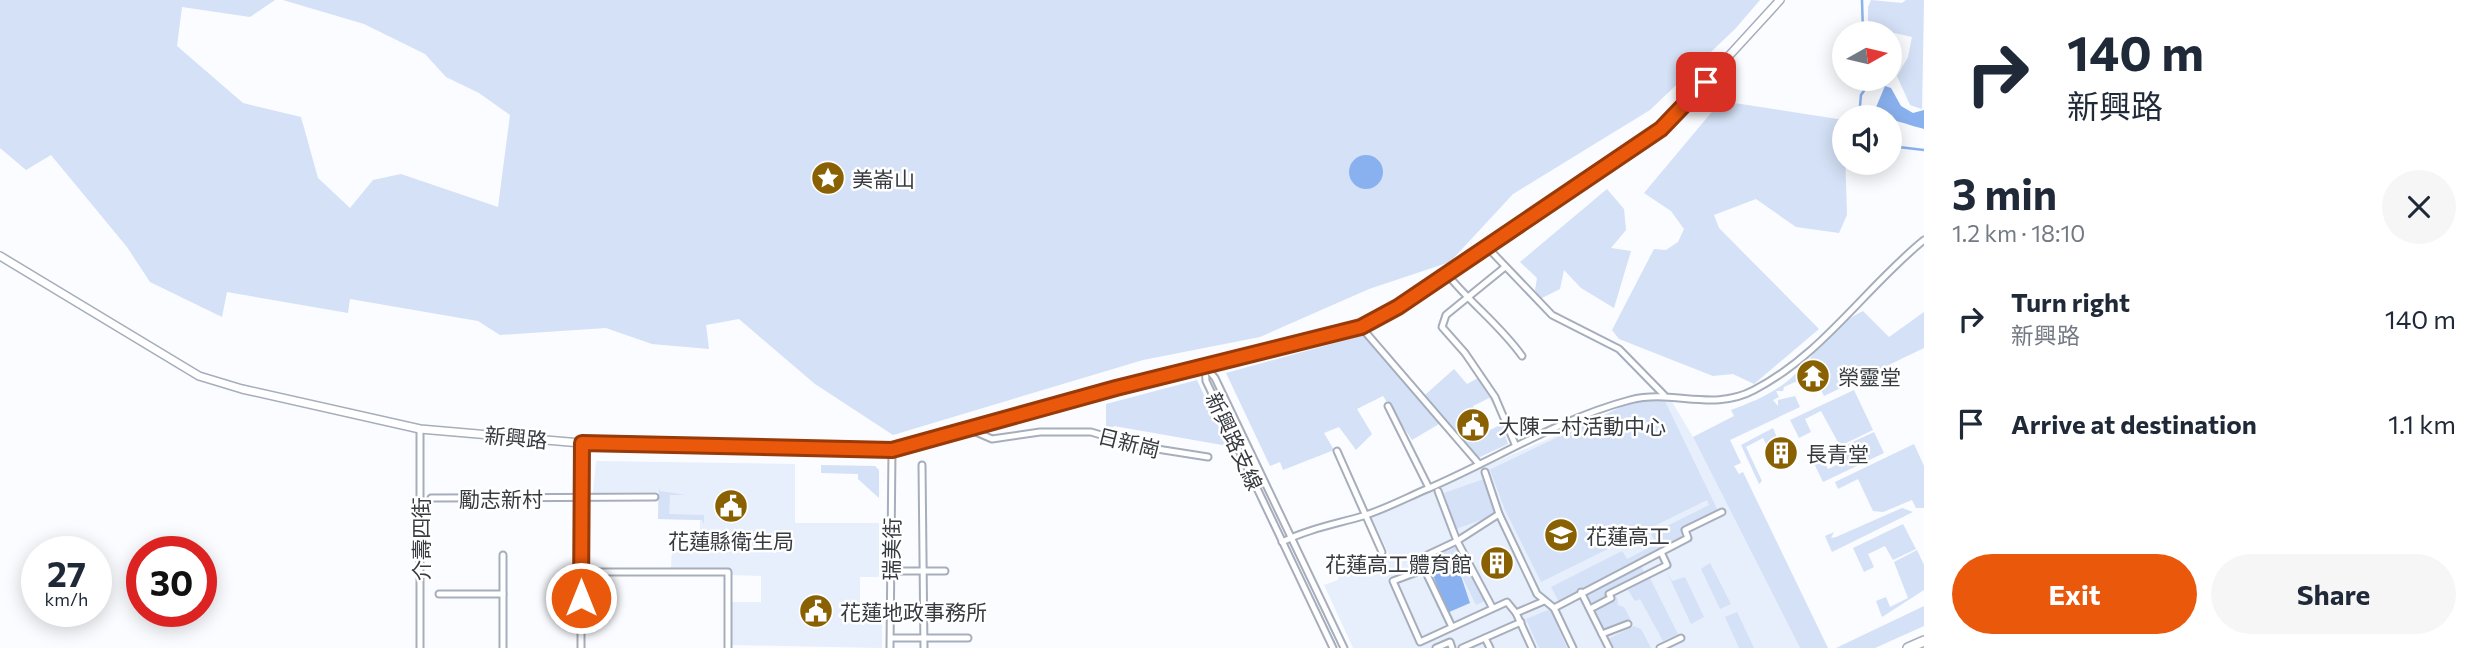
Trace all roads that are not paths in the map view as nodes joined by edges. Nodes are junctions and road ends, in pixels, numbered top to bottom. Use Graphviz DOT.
graph roads {
  1 [pos="1780,0"];
  2 [pos="1924,240"];
  3 [pos="1488,247"];
  4 [pos="0,256"];
  5 [pos="1504,267"];
  6 [pos="1447,274"];
  7 [pos="1466,298"];
  8 [pos="1361,327"];
  9 [pos="1522,356"];
  10 [pos="1206,366"];
  11 [pos="1664,395"];
  12 [pos="1388,406"];
  13 [pos="420,429"];
  14 [pos="968,429"];
  15 [pos="582,443"];
  16 [pos="1515,444"];
  17 [pos="892,450"];
  18 [pos="1337,451"];
  19 [pos="1208,457"];
  20 [pos="1479,464"];
  21 [pos="922,465"];
  22 [pos="1485,472"];
  23 [pos="1429,488"];
  24 [pos="1438,491"];
  25 [pos="654,497"];
  26 [pos="431,498"];
  27 [pos="581,498"];
  28 [pos="1722,512"];
  29 [pos="1499,514"];
  30 [pos="1366,515"];
  31 [pos="1292,537"];
  32 [pos="1457,541"];
  33 [pos="1282,542"];
  34 [pos="1382,552"];
  35 [pos="1661,552"];
  36 [pos="503,555"];
  37 [pos="1642,562"];
  38 [pos="1425,569"];
  39 [pos="890,571"];
  40 [pos="923,571"];
  41 [pos="945,571"];
  42 [pos="581,572"];
  43 [pos="1648,575"];
  44 [pos="1581,592"];
  45 [pos="439,594"];
  46 [pos="503,594"];
  47 [pos="1544,601"];
  48 [pos="1492,607"];
  49 [pos="1554,608"];
  50 [pos="1590,609"];
  51 [pos="1516,613"];
  52 [pos="1521,622"];
  53 [pos="1628,624"];
  54 [pos="1452,627"];
  55 [pos="1602,634"];
  56 [pos="891,638"];
  57 [pos="968,638"];
  58 [pos="1485,638"];
  59 [pos="1681,638"];
  60 [pos="924,639"];
  61 [pos="1924,641"];
  62 [pos="420,648"];
  63 [pos="503,648"];
  64 [pos="581,648"];
  65 [pos="728,648"];
  66 [pos="890,648"];
  67 [pos="924,648"];
  68 [pos="1333,648"];
  69 [pos="1344,648"];
  70 [pos="1436,648"];
  71 [pos="1452,648"];
  72 [pos="1462,648"];
  73 [pos="1490,648"];
  74 [pos="1532,648"];
  75 [pos="1573,648"];
  76 [pos="1609,648"];
  77 [pos="1660,648"];
  78 [pos="1908,648"];
  1 -- 3 [label="street, 新興路"];
  2 -- 11 [label="street"];
  3 -- 5 [label="street"];
  3 -- 6 [label="street, 新興路"];
  4 -- 13 [label="street, 新興路"];
  5 -- 7 [label="street"];
  5 -- 11 [label="street"];
  6 -- 7 [label="street"];
  6 -- 8 [label="street, 新興路"];
  7 -- 9 [label="street"];
  7 -- 16 [label="street"];
  8 -- 10 [label="street, 新興路"];
  8 -- 20 [label="street"];
  10 -- 14 [label="street, 新興路"];
  10 -- 31 [label="street, 新興路支線"];
  10 -- 33 [label="street, 新興路支線"];
  11 -- 16 [label="street"];
  12 -- 23 [label="street"];
  13 -- 15 [label="street, 新興路"];
  13 -- 62 [label="street, 介壽四街"];
  14 -- 17 [label="street, 新興路"];
  14 -- 19 [label="street, 日新崗"];
  15 -- 17 [label="street, 新興路"];
  15 -- 27 [label="street"];
  16 -- 20 [label="street"];
  17 -- 39 [label="street, 瑞美街"];
  18 -- 30 [label="street"];
  20 -- 23 [label="street"];
  21 -- 40 [label="street"];
  22 -- 29 [label="street"];
  23 -- 30 [label="street"];
  24 -- 32 [label="street"];
  25 -- 27 [label="street, 勵志新村"];
  26 -- 27 [label="street, 勵志新村"];
  27 -- 42 [label="street"];
  28 -- 35 [label="street"];
  29 -- 32 [label="street"];
  29 -- 47 [label="street"];
  30 -- 31 [label="street"];
  30 -- 34 [label="street"];
  31 -- 33 [label="street"];
  31 -- 69 [label="street, 新興路支線"];
  32 -- 38 [label="street"];
  32 -- 48 [label="street"];
  33 -- 68 [label="street, 新興路支線"];
  35 -- 37 [label="street"];
  35 -- 43 [label="street"];
  36 -- 46 [label="street"];
  37 -- 43 [label="street"];
  37 -- 44 [label="street"];
  38 -- 54 [label="street"];
  38 -- 54 [label="street"];
  39 -- 40 [label="street"];
  39 -- 56 [label="street, 瑞美街"];
  40 -- 41 [label="street"];
  40 -- 60 [label="street"];
  42 -- 64 [label="street"];
  42 -- 65 [label="street"];
  43 -- 50 [label="street"];
  44 -- 49 [label="street"];
  44 -- 50 [label="street"];
  45 -- 46 [label="street"];
  46 -- 63 [label="street"];
  47 -- 49 [label="street"];
  47 -- 51 [label="street"];
  48 -- 51 [label="street"];
  48 -- 54 [label="street"];
  49 -- 75 [label="street"];
  50 -- 55 [label="street"];
  51 -- 52 [label="street"];
  52 -- 58 [label="street"];
  52 -- 74 [label="street"];
  53 -- 55 [label="street"];
  55 -- 76 [label="street"];
  56 -- 60 [label="street"];
  56 -- 66 [label="street, 瑞美街"];
  57 -- 60 [label="street"];
  58 -- 72 [label="street"];
  58 -- 73 [label="street"];
  59 -- 77 [label="street"];
  60 -- 67 [label="street"];
  61 -- 78 [label="main road"];
  70 -- 71 [label="street"];
}
